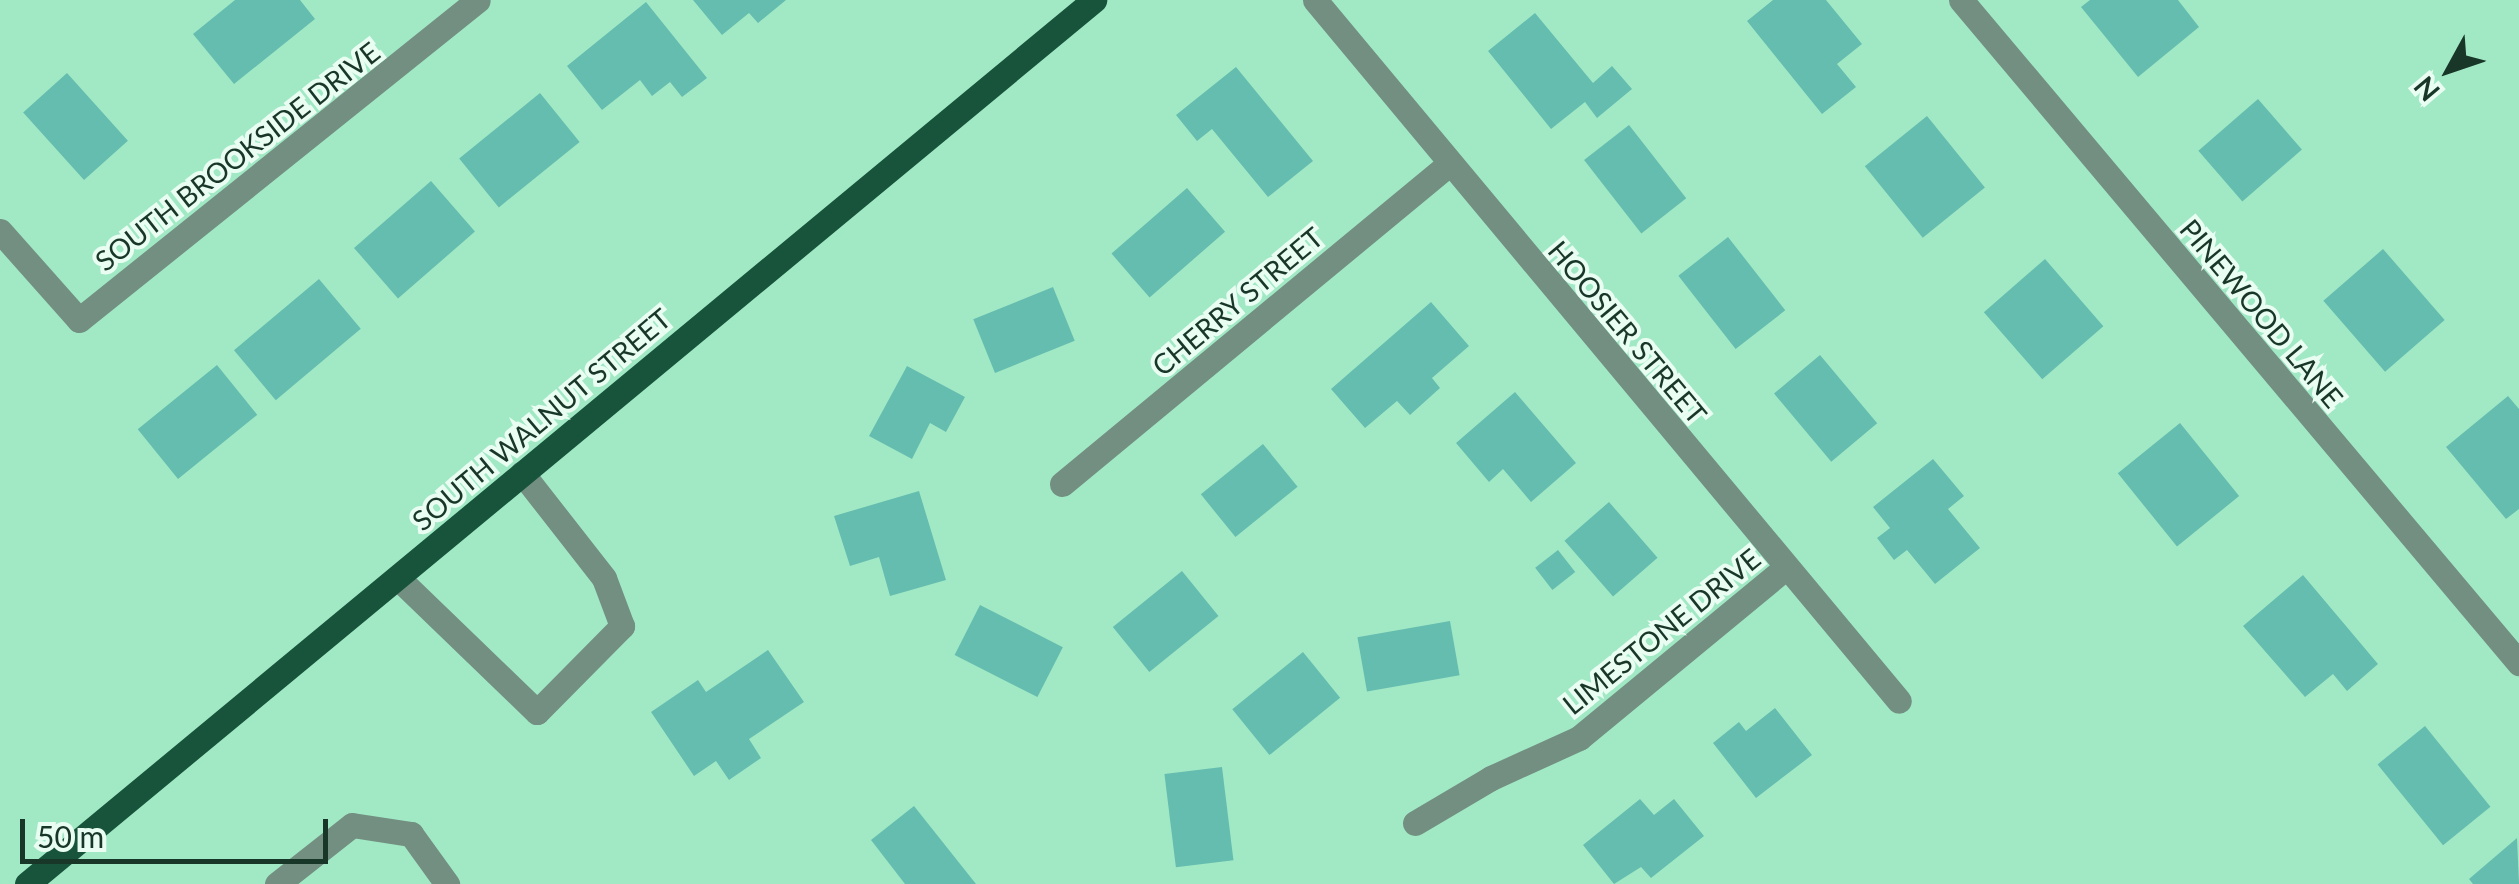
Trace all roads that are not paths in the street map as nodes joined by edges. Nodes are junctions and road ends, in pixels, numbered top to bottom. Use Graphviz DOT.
graph roads {
  1 [pos="478,0"];
  2 [pos="1094,0"];
  3 [pos="1314,0"];
  4 [pos="1961,0"];
  5 [pos="1449,164"];
  6 [pos="0,231"];
  7 [pos="522,473"];
  8 [pos="1062,484"];
  9 [pos="1785,568"];
  10 [pos="398,578"];
  11 [pos="2519,663"];
  12 [pos="1898,701"];
  13 [pos="1415,823"];
  14 [pos="27,884"];
  15 [pos="277,884"];
  16 [pos="447,884"];
  1 -- 6 [label="street, SOUTH BROOKSIDE DRIVE"];
  2 -- 7 [label="main road, SOUTH WALNUT STREET"];
  3 -- 5 [label="street, HOOSIER STREET"];
  4 -- 11 [label="street, PINEWOOD LANE"];
  5 -- 8 [label="street, CHERRY STREET"];
  5 -- 9 [label="street, HOOSIER STREET"];
  7 -- 10 [label="main road, SOUTH WALNUT STREET"];
  7 -- 10 [label="street"];
  9 -- 12 [label="street, HOOSIER STREET"];
  9 -- 13 [label="street, LIMESTONE DRIVE"];
  10 -- 14 [label="main road, SOUTH WALNUT STREET"];
  15 -- 16 [label="street"];
}
